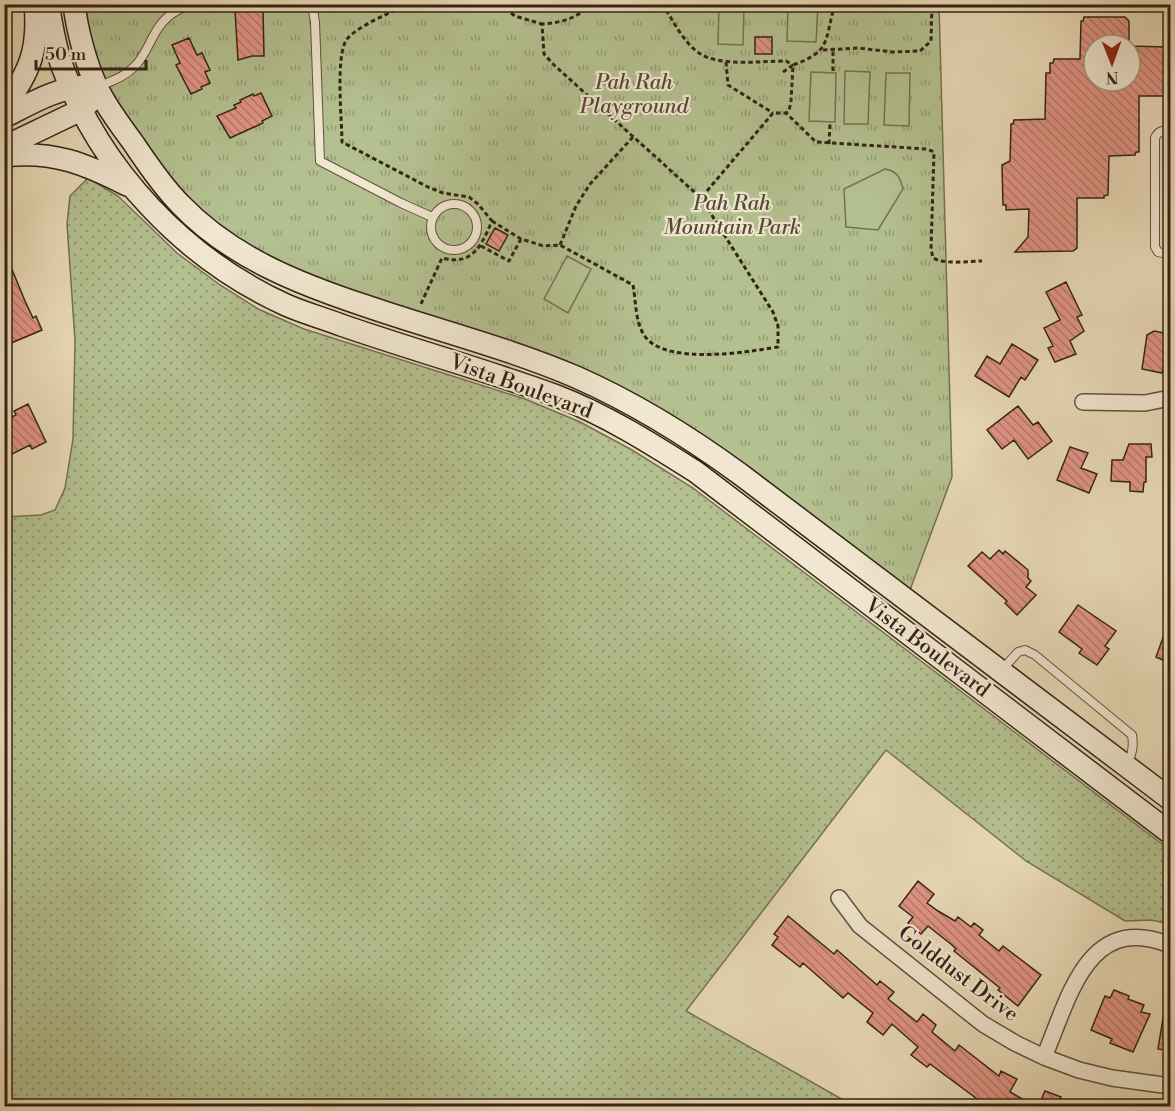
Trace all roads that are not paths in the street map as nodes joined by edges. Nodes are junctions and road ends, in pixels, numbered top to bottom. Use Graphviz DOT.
graph roads {
  1 [pos="35,4"];
  2 [pos="48,4"];
  3 [pos="74,4"];
  4 [pos="189,4"];
  5 [pos="312,4"];
  6 [pos="70,87"];
  7 [pos="97,88"];
  8 [pos="4,106"];
  9 [pos="81,110"];
  10 [pos="4,117"];
  11 [pos="1170,130"];
  12 [pos="4,147"];
  13 [pos="4,156"];
  14 [pos="135,190"];
  15 [pos="432,217"];
  16 [pos="1170,255"];
  17 [pos="1170,398"];
  18 [pos="1083,402"];
  19 [pos="1001,671"];
  20 [pos="1126,766"];
  21 [pos="1170,800"];
  22 [pos="1170,833"];
  23 [pos="839,898"];
  24 [pos="1170,945"];
  25 [pos="1044,1057"];
  26 [pos="1170,1086"];
  1 -- 8 [label="main road"];
  2 -- 6 [label="main road, Vista Boulevard"];
  3 -- 7 [label="main road, Vista Boulevard"];
  4 -- 7 [label="lane"];
  5 -- 15 [label="lane"];
  6 -- 7 [label="main road"];
  6 -- 9 [label="main road, Vista Boulevard"];
  6 -- 10 [label="main road"];
  7 -- 9 [label="main road"];
  7 -- 19 [label="main road, Vista Boulevard"];
  9 -- 12 [label="main road"];
  9 -- 14 [label="main road, Vista Boulevard"];
  11 -- 16 [label="lane"];
  13 -- 14 [label="main road"];
  14 -- 22 [label="main road, Vista Boulevard"];
  15 -- 15 [label="lane"];
  17 -- 18 [label="street"];
  19 -- 20 [label="main road, Vista Boulevard"];
  19 -- 20 [label="lane"];
  20 -- 21 [label="main road, Vista Boulevard"];
  23 -- 25 [label="street, Golddust Drive"];
  24 -- 25 [label="street"];
  25 -- 26 [label="street, Golddust Drive"];
}
